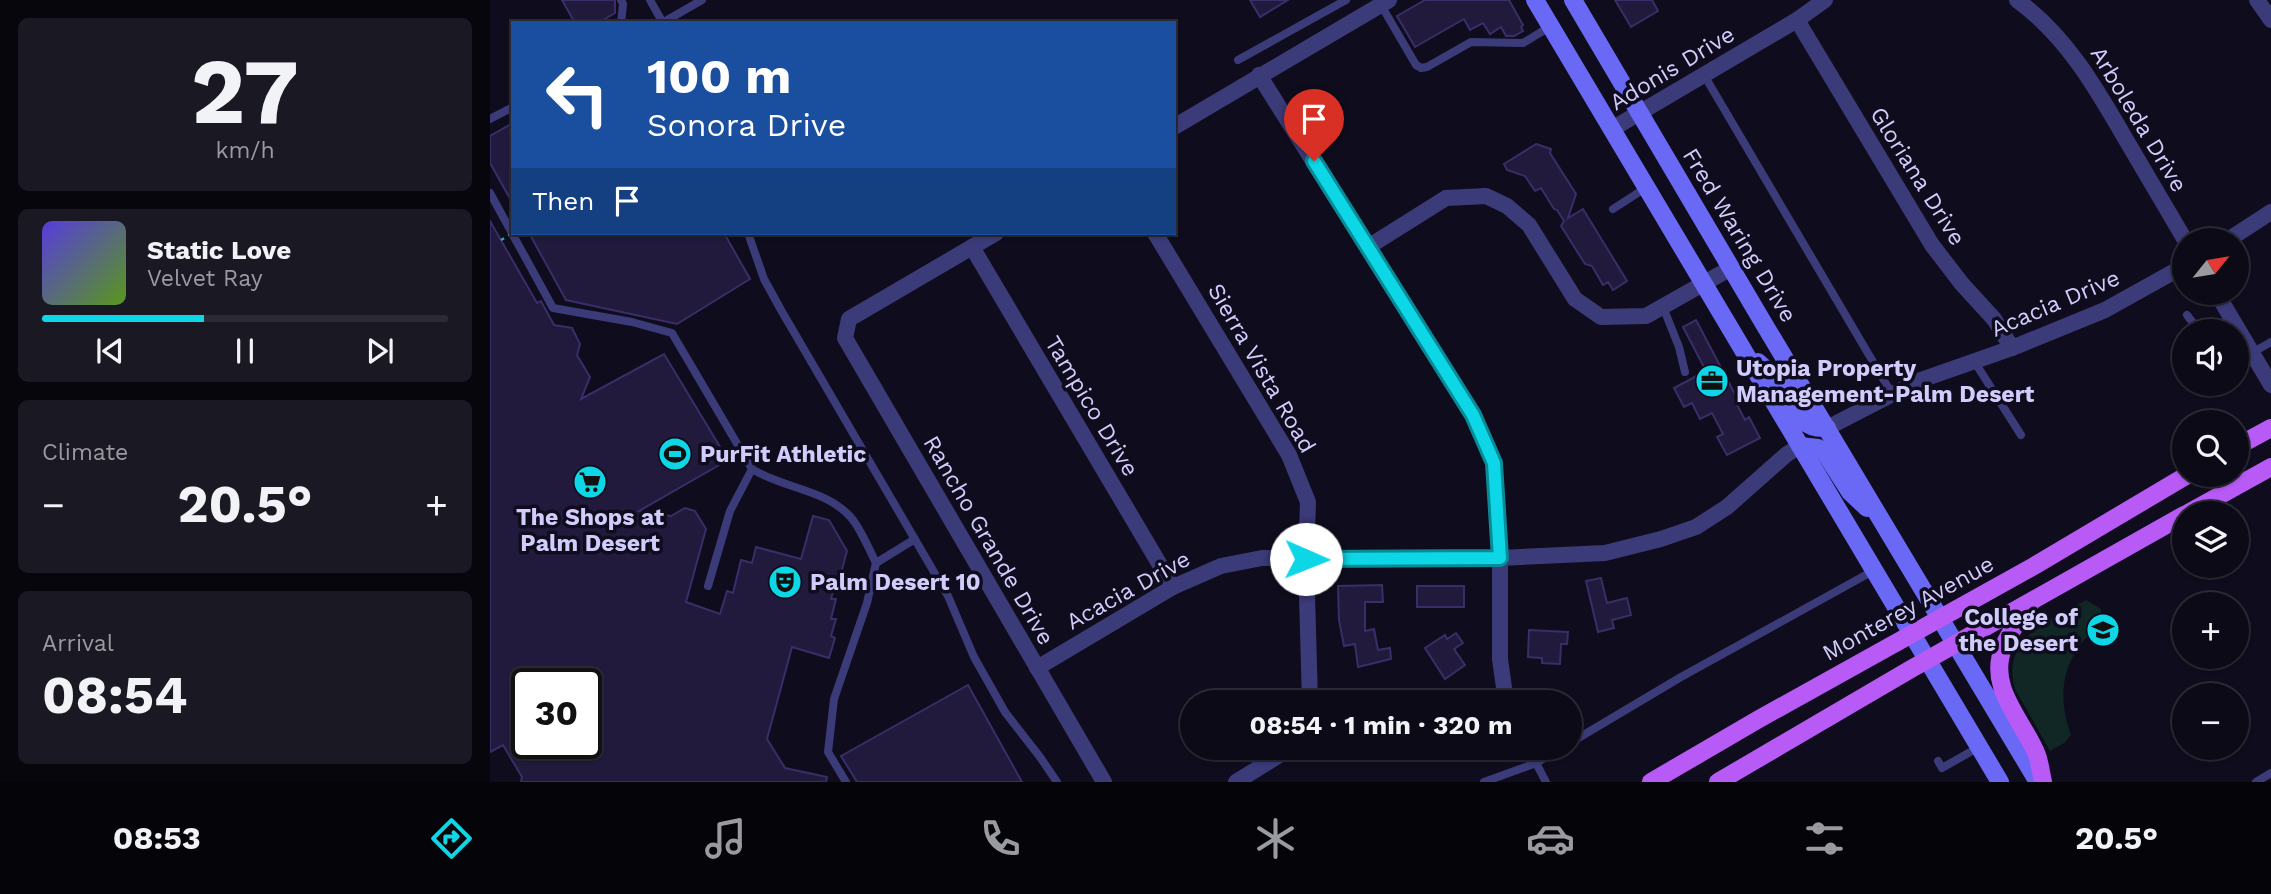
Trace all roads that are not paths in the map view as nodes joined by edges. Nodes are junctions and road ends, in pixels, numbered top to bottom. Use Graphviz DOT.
graph roads {
  1 [pos="621,0"];
  2 [pos="650,0"];
  3 [pos="702,0"];
  4 [pos="1346,0"];
  5 [pos="1535,0"];
  6 [pos="1573,0"];
  7 [pos="1825,0"];
  8 [pos="2017,0"];
  9 [pos="2257,0"];
  10 [pos="1385,2"];
  11 [pos="1797,20"];
  12 [pos="2271,20"];
  13 [pos="621,21"];
  14 [pos="661,21"];
  15 [pos="665,21"];
  16 [pos="1550,26"];
  17 [pos="1238,60"];
  18 [pos="1259,75"];
  19 [pos="1704,75"];
  20 [pos="511,108"];
  21 [pos="1639,113"];
  22 [pos="490,119"];
  23 [pos="1176,126"];
  24 [pos="1612,130"];
  25 [pos="1647,187"];
  26 [pos="490,193"];
  27 [pos="1613,209"];
  28 [pos="2271,212"];
  29 [pos="2178,228"];
  30 [pos="2246,228"];
  31 [pos="511,231"];
  32 [pos="513,235"];
  33 [pos="749,235"];
  34 [pos="993,235"];
  35 [pos="1156,235"];
  36 [pos="972,247"];
  37 [pos="1368,247"];
  38 [pos="1731,268"];
  39 [pos="2172,273"];
  40 [pos="1705,284"];
  41 [pos="2224,305"];
  42 [pos="1663,307"];
  43 [pos="2187,314"];
  44 [pos="2231,318"];
  45 [pos="2191,319"];
  46 [pos="2271,342"];
  47 [pos="1742,346"];
  48 [pos="2012,348"];
  49 [pos="2252,353"];
  50 [pos="1974,361"];
  51 [pos="1685,372"];
  52 [pos="2271,385"];
  53 [pos="1892,394"];
  54 [pos="1827,428"];
  55 [pos="2271,428"];
  56 [pos="2021,435"];
  57 [pos="2249,440"];
  58 [pos="1800,446"];
  59 [pos="2271,467"];
  60 [pos="752,469"];
  61 [pos="2172,484"];
  62 [pos="2210,501"];
  63 [pos="1879,515"];
  64 [pos="2172,522"];
  65 [pos="915,539"];
  66 [pos="1500,558"];
  67 [pos="1306,559"];
  68 [pos="876,563"];
  69 [pos="1873,570"];
  70 [pos="708,586"];
  71 [pos="1173,587"];
  72 [pos="2031,602"];
  73 [pos="1941,618"];
  74 [pos="1912,635"];
  75 [pos="1957,643"];
  76 [pos="1927,660"];
  77 [pos="1037,668"];
  78 [pos="1310,690"];
  79 [pos="1504,690"];
  80 [pos="1582,736"];
  81 [pos="1979,747"];
  82 [pos="1271,760"];
  83 [pos="1541,760"];
  84 [pos="1938,761"];
  85 [pos="1536,763"];
  86 [pos="2271,773"];
  87 [pos="845,782"];
  88 [pos="1057,782"];
  89 [pos="1104,782"];
  90 [pos="1236,782"];
  91 [pos="1484,782"];
  92 [pos="1546,782"];
  93 [pos="1651,782"];
  94 [pos="1718,782"];
  95 [pos="2000,782"];
  96 [pos="2041,782"];
  97 [pos="2256,782"];
  1 -- 13 [label="lane"];
  2 -- 14 [label="lane"];
  3 -- 15 [label="lane"];
  4 -- 17 [label="lane"];
  5 -- 16 [label="main road"];
  6 -- 21 [label="main road, Fred Waring Drive"];
  7 -- 11 [label="street, Adonis Drive"];
  8 -- 29 [label="street, Arboleda Drive"];
  9 -- 12 [label="street"];
  10 -- 16 [label="lane"];
  10 -- 18 [label="street"];
  11 -- 19 [label="street, Adonis Drive"];
  11 -- 48 [label="street, Gloriana Drive"];
  16 -- 24 [label="main road"];
  18 -- 23 [label="street"];
  18 -- 37 [label="street"];
  19 -- 21 [label="street, Adonis Drive"];
  19 -- 53 [label="lane"];
  20 -- 22 [label="lane"];
  21 -- 24 [label="street, Adonis Drive"];
  21 -- 38 [label="main road, Fred Waring Drive"];
  24 -- 25 [label="main road"];
  25 -- 27 [label="lane"];
  25 -- 40 [label="main road"];
  26 -- 31 [label="lane"];
  28 -- 30 [label="street"];
  32 -- 60 [label="lane"];
  33 -- 65 [label="lane"];
  34 -- 36 [label="street"];
  35 -- 67 [label="street, Sierra Vista Road"];
  36 -- 71 [label="street, Tampico Drive"];
  36 -- 77 [label="street, Rancho Grande Drive"];
  37 -- 42 [label="street"];
  37 -- 66 [label="street"];
  38 -- 40 [label="street"];
  38 -- 54 [label="main road, Fred Waring Drive"];
  39 -- 48 [label="street, Acacia Drive"];
  40 -- 42 [label="street"];
  40 -- 47 [label="main road"];
  41 -- 44 [label="street"];
  42 -- 51 [label="lane"];
  43 -- 45 [label="lane"];
  44 -- 49 [label="street"];
  46 -- 49 [label="lane"];
  47 -- 54 [label="main road"];
  47 -- 58 [label="main road"];
  48 -- 50 [label="street, Acacia Drive"];
  49 -- 52 [label="street"];
  50 -- 53 [label="street, Acacia Drive"];
  50 -- 56 [label="lane"];
  53 -- 54 [label="street, Acacia Drive"];
  54 -- 63 [label="main road, Fred Waring Drive"];
  55 -- 57 [label="main road"];
  58 -- 63 [label="main road"];
  58 -- 66 [label="street, Acacia Drive"];
  58 -- 69 [label="main road"];
  59 -- 62 [label="main road"];
  60 -- 68 [label="lane"];
  60 -- 70 [label="lane"];
  61 -- 73 [label="main road, Monterey Avenue"];
  63 -- 73 [label="main road, Fred Waring Drive"];
  64 -- 72 [label="main road"];
  65 -- 68 [label="lane"];
  65 -- 88 [label="lane"];
  66 -- 67 [label="street, Acacia Drive"];
  66 -- 79 [label="street"];
  67 -- 71 [label="street, Acacia Drive"];
  67 -- 78 [label="street, Sierra Vista Road"];
  68 -- 87 [label="lane"];
  69 -- 74 [label="main road"];
  69 -- 80 [label="lane"];
  71 -- 77 [label="street, Acacia Drive"];
  72 -- 75 [label="main road"];
  72 -- 96 [label="main road"];
  73 -- 74 [label="main road, Monterey Avenue"];
  73 -- 75 [label="main road, Fred Waring Drive"];
  74 -- 76 [label="main road"];
  74 -- 93 [label="main road, Monterey Avenue"];
  75 -- 76 [label="main road"];
  75 -- 96 [label="main road, Fred Waring Drive"];
  76 -- 81 [label="main road"];
  76 -- 94 [label="main road"];
  77 -- 89 [label="street, Rancho Grande Drive"];
  81 -- 84 [label="lane"];
  81 -- 95 [label="main road"];
  82 -- 90 [label="street"];
  83 -- 85 [label="lane"];
  85 -- 91 [label="lane"];
  85 -- 92 [label="lane"];
  86 -- 97 [label="lane"];
}
